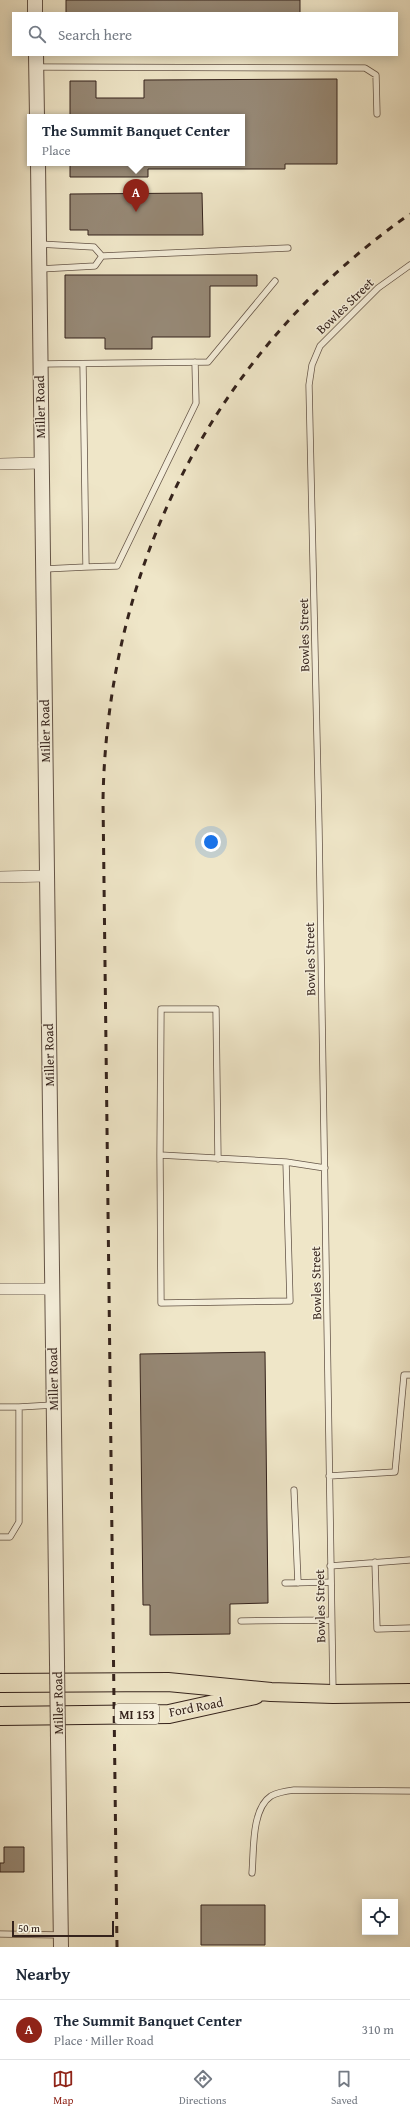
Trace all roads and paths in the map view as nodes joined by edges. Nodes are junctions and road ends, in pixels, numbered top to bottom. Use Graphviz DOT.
graph roads {
  1 [pos="35,0"];
  2 [pos="35,12"];
  3 [pos="36,61"];
  4 [pos="37,114"];
  5 [pos="377,114"];
  6 [pos="38,166"];
  7 [pos="39,244"];
  8 [pos="288,248"];
  9 [pos="102,256"];
  10 [pos="410,265"];
  11 [pos="39,269"];
  12 [pos="275,281"];
  13 [pos="195,362"];
  14 [pos="40,364"];
  15 [pos="83,364"];
  16 [pos="41,463"];
  17 [pos="0,464"];
  18 [pos="86,567"];
  19 [pos="43,569"];
  20 [pos="47,876"];
  21 [pos="0,877"];
  22 [pos="160,1155"];
  23 [pos="218,1159"];
  24 [pos="286,1162"];
  25 [pos="325,1168"];
  26 [pos="0,1289"];
  27 [pos="52,1289"];
  28 [pos="410,1375"];
  29 [pos="54,1405"];
  30 [pos="0,1407"];
  31 [pos="19,1407"];
  32 [pos="329,1476"];
  33 [pos="294,1490"];
  34 [pos="0,1537"];
  35 [pos="410,1560"];
  36 [pos="375,1562"];
  37 [pos="330,1566"];
  38 [pos="331,1582"];
  39 [pos="285,1583"];
  40 [pos="298,1583"];
  41 [pos="331,1620"];
  42 [pos="241,1621"];
  43 [pos="410,1628"];
  44 [pos="0,1684"];
  45 [pos="271,1692"];
  46 [pos="410,1693"];
  47 [pos="333,1694"];
  48 [pos="0,1716"];
  49 [pos="410,1791"];
  50 [pos="252,1873"];
  51 [pos="0,1934"];
  52 [pos="61,1941"];
  1 -- 2 [label="street"];
  3 -- 4 [label="street"];
  3 -- 5 [label="lane"];
  6 -- 7 [label="street, Miller Road"];
  7 -- 9 [label="lane"];
  7 -- 11 [label="street, Miller Road"];
  8 -- 9 [label="lane"];
  9 -- 11 [label="lane"];
  10 -- 25 [label="lane, Bowles Street"];
  11 -- 14 [label="street, Miller Road"];
  12 -- 13 [label="lane"];
  13 -- 15 [label="lane"];
  13 -- 18 [label="lane"];
  14 -- 15 [label="lane"];
  14 -- 16 [label="street, Miller Road"];
  15 -- 18 [label="lane"];
  16 -- 17 [label="street"];
  16 -- 19 [label="street, Miller Road"];
  18 -- 19 [label="lane"];
  19 -- 20 [label="street, Miller Road"];
  20 -- 21 [label="street"];
  20 -- 27 [label="street, Miller Road"];
  22 -- 23 [label="lane"];
  22 -- 23 [label="lane"];
  22 -- 24 [label="lane"];
  23 -- 24 [label="lane"];
  24 -- 25 [label="lane"];
  25 -- 32 [label="lane, Bowles Street"];
  26 -- 27 [label="street"];
  27 -- 29 [label="street, Miller Road"];
  28 -- 32 [label="lane"];
  29 -- 31 [label="lane"];
  29 -- 52 [label="street, Miller Road, bridge"];
  30 -- 31 [label="lane"];
  31 -- 34 [label="lane"];
  32 -- 37 [label="lane, Bowles Street"];
  33 -- 40 [label="lane"];
  35 -- 36 [label="lane"];
  36 -- 37 [label="lane"];
  36 -- 43 [label="lane"];
  37 -- 38 [label="lane, Bowles Street"];
  38 -- 40 [label="lane"];
  38 -- 41 [label="lane, Bowles Street"];
  39 -- 40 [label="lane"];
  41 -- 42 [label="lane"];
  41 -- 47 [label="lane, Bowles Street"];
  44 -- 45 [label="main road, Ford Road / MI 153"];
  45 -- 47 [label="main road, Ford Road / MI 153"];
  45 -- 48 [label="main road, Ford Road / MI 153"];
  46 -- 47 [label="main road, Ford Road / MI 153"];
  49 -- 50 [label="lane"];
  51 -- 52 [label="lane"];
}
